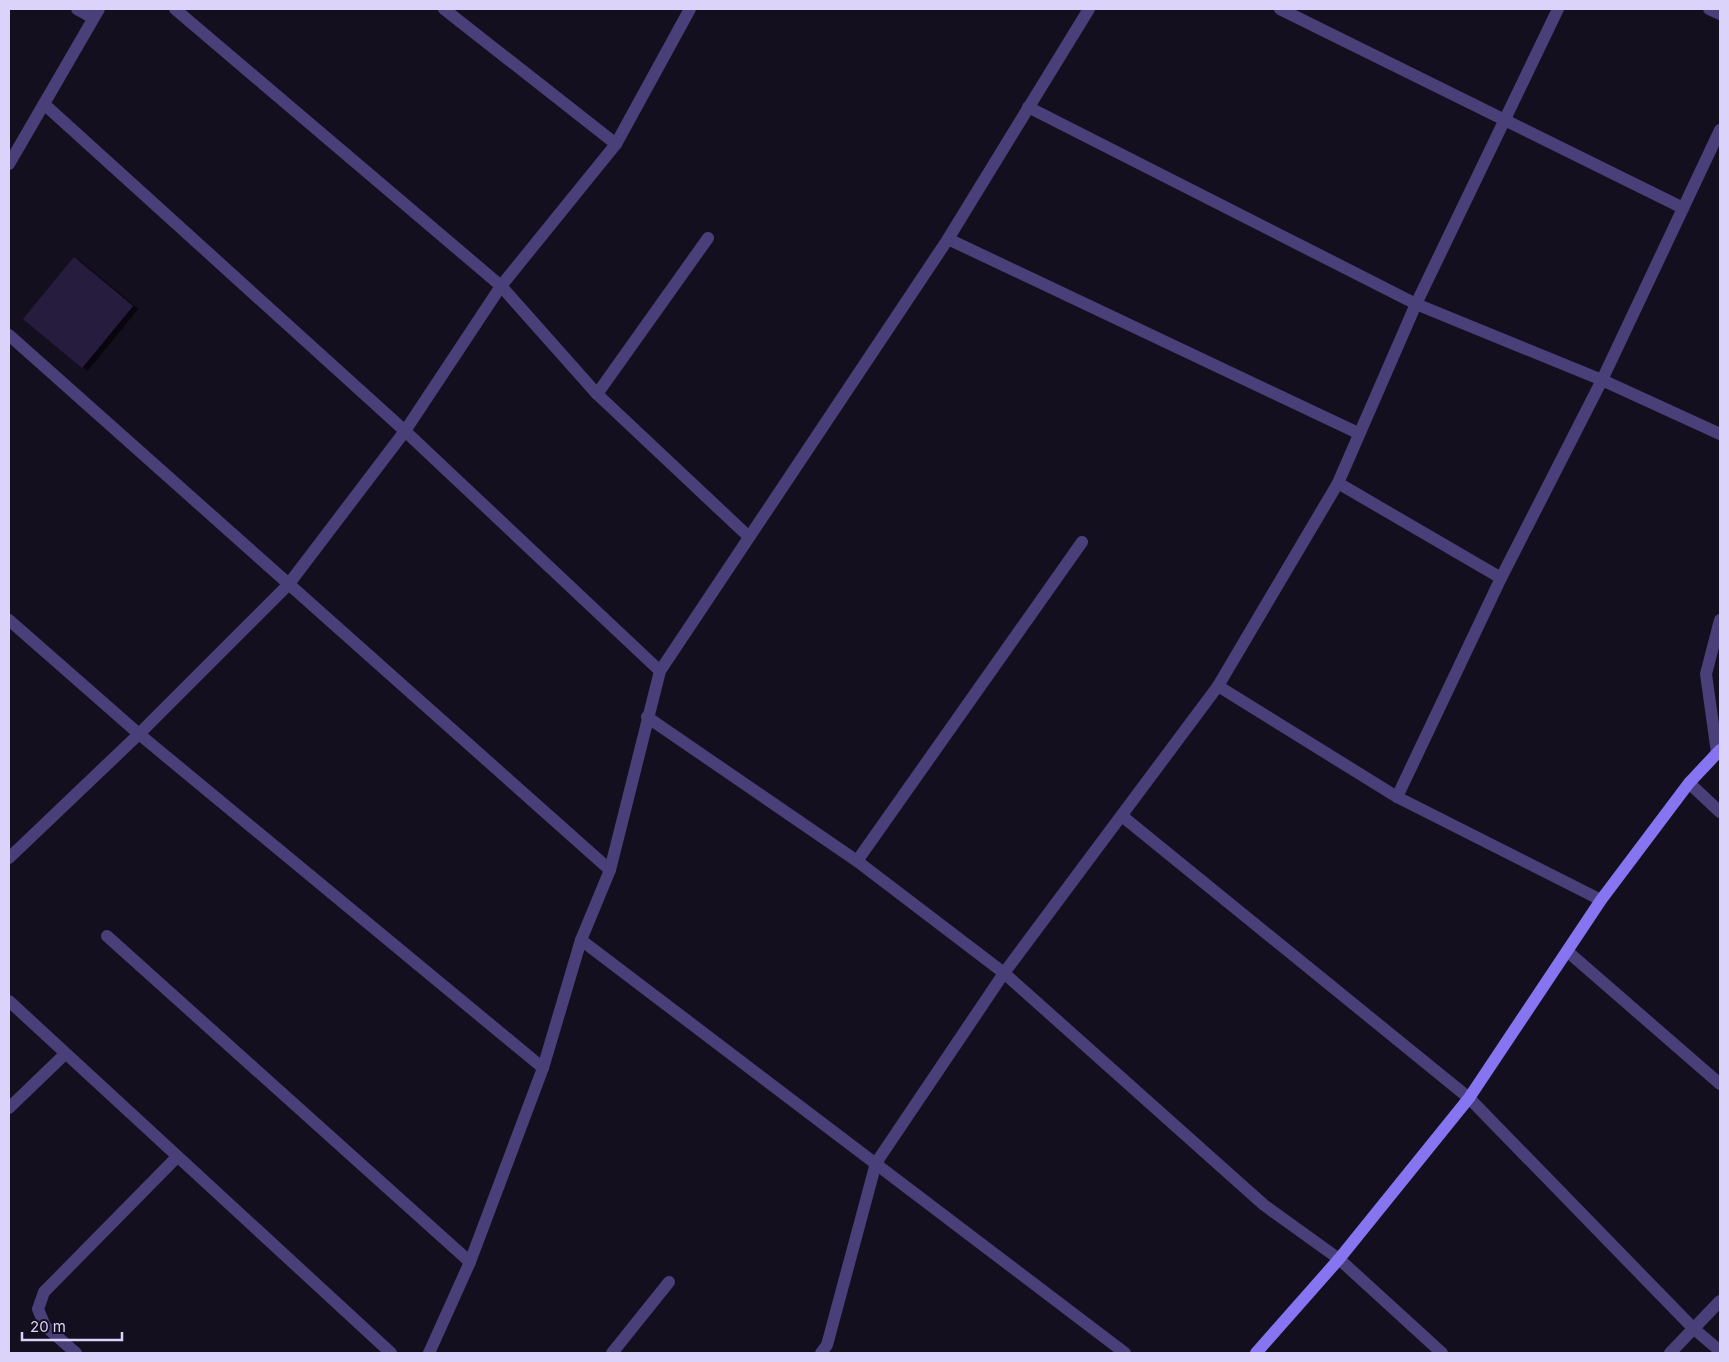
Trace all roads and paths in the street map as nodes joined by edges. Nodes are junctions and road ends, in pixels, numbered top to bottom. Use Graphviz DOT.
graph roads {
  1 [pos="77,9"];
  2 [pos="175,9"];
  3 [pos="444,9"];
  4 [pos="690,9"];
  5 [pos="1089,9"];
  6 [pos="1280,9"];
  7 [pos="1558,9"];
  8 [pos="1709,9"];
  9 [pos="96,13"];
  10 [pos="1720,14"];
  11 [pos="44,104"];
  12 [pos="1028,107"];
  13 [pos="1504,120"];
  14 [pos="1720,130"];
  15 [pos="616,144"];
  16 [pos="9,164"];
  17 [pos="1683,208"];
  18 [pos="708,238"];
  19 [pos="948,239"];
  20 [pos="502,286"];
  21 [pos="1416,304"];
  22 [pos="9,335"];
  23 [pos="1602,380"];
  24 [pos="597,394"];
  25 [pos="405,431"];
  26 [pos="1358,433"];
  27 [pos="1720,434"];
  28 [pos="1338,483"];
  29 [pos="749,537"];
  30 [pos="1082,542"];
  31 [pos="1501,578"];
  32 [pos="288,585"];
  33 [pos="9,620"];
  34 [pos="1720,620"];
  35 [pos="660,671"];
  36 [pos="1218,686"];
  37 [pos="647,717"];
  38 [pos="139,734"];
  39 [pos="1719,752"];
  40 [pos="1689,783"];
  41 [pos="1397,797"];
  42 [pos="1720,812"];
  43 [pos="1122,816"];
  44 [pos="9,858"];
  45 [pos="857,861"];
  46 [pos="610,870"];
  47 [pos="1601,900"];
  48 [pos="107,936"];
  49 [pos="581,940"];
  50 [pos="1568,951"];
  51 [pos="1004,973"];
  52 [pos="9,1001"];
  53 [pos="65,1054"];
  54 [pos="543,1068"];
  55 [pos="1720,1084"];
  56 [pos="1469,1098"];
  57 [pos="9,1108"];
  58 [pos="177,1157"];
  59 [pos="876,1163"];
  60 [pos="1339,1259"];
  61 [pos="470,1262"];
  62 [pos="669,1282"];
  63 [pos="1720,1301"];
  64 [pos="1693,1328"];
  65 [pos="1720,1351"];
  66 [pos="76,1353"];
  67 [pos="391,1353"];
  68 [pos="428,1353"];
  69 [pos="612,1353"];
  70 [pos="821,1353"];
  71 [pos="1124,1353"];
  72 [pos="1256,1353"];
  73 [pos="1442,1353"];
  74 [pos="1670,1353"];
  1 -- 9 [label="street"];
  2 -- 20 [label="street"];
  3 -- 15 [label="street"];
  4 -- 15 [label="street"];
  5 -- 12 [label="street"];
  6 -- 13 [label="street"];
  7 -- 13 [label="street"];
  8 -- 10 [label="street"];
  9 -- 11 [label="street"];
  11 -- 16 [label="street"];
  11 -- 25 [label="street"];
  12 -- 19 [label="street"];
  12 -- 21 [label="street"];
  13 -- 17 [label="street"];
  13 -- 21 [label="street"];
  14 -- 17 [label="street"];
  15 -- 20 [label="street"];
  17 -- 23 [label="street"];
  18 -- 24 [label="street"];
  19 -- 26 [label="street"];
  19 -- 29 [label="street"];
  20 -- 24 [label="street"];
  20 -- 25 [label="street"];
  21 -- 23 [label="street"];
  21 -- 26 [label="street"];
  22 -- 32 [label="street"];
  23 -- 27 [label="street"];
  23 -- 31 [label="street"];
  24 -- 29 [label="street"];
  25 -- 32 [label="street"];
  25 -- 35 [label="street"];
  26 -- 28 [label="street"];
  28 -- 31 [label="street"];
  28 -- 36 [label="street"];
  29 -- 35 [label="street"];
  30 -- 45 [label="street"];
  31 -- 41 [label="street"];
  32 -- 38 [label="street"];
  32 -- 46 [label="street"];
  33 -- 38 [label="street"];
  34 -- 39 [label="street"];
  35 -- 37 [label="street"];
  36 -- 41 [label="street"];
  36 -- 43 [label="street"];
  37 -- 45 [label="street"];
  37 -- 46 [label="street"];
  38 -- 44 [label="street"];
  38 -- 54 [label="street"];
  39 -- 40 [label="street"];
  40 -- 42 [label="street"];
  40 -- 47 [label="street"];
  41 -- 47 [label="street"];
  43 -- 51 [label="street"];
  43 -- 56 [label="street"];
  45 -- 51 [label="street"];
  46 -- 49 [label="street"];
  47 -- 50 [label="street"];
  48 -- 61 [label="street"];
  49 -- 54 [label="street"];
  49 -- 59 [label="street"];
  50 -- 55 [label="street"];
  50 -- 56 [label="street"];
  51 -- 59 [label="street"];
  51 -- 60 [label="street"];
  52 -- 53 [label="street"];
  53 -- 57 [label="street"];
  53 -- 58 [label="street"];
  54 -- 61 [label="street"];
  56 -- 60 [label="street"];
  56 -- 64 [label="street"];
  58 -- 66 [label="street"];
  58 -- 67 [label="street"];
  59 -- 70 [label="street"];
  59 -- 71 [label="street"];
  60 -- 72 [label="street"];
  60 -- 73 [label="street"];
  61 -- 68 [label="street"];
  62 -- 69 [label="street"];
  63 -- 64 [label="street"];
  64 -- 65 [label="street"];
  64 -- 74 [label="street"];
}
